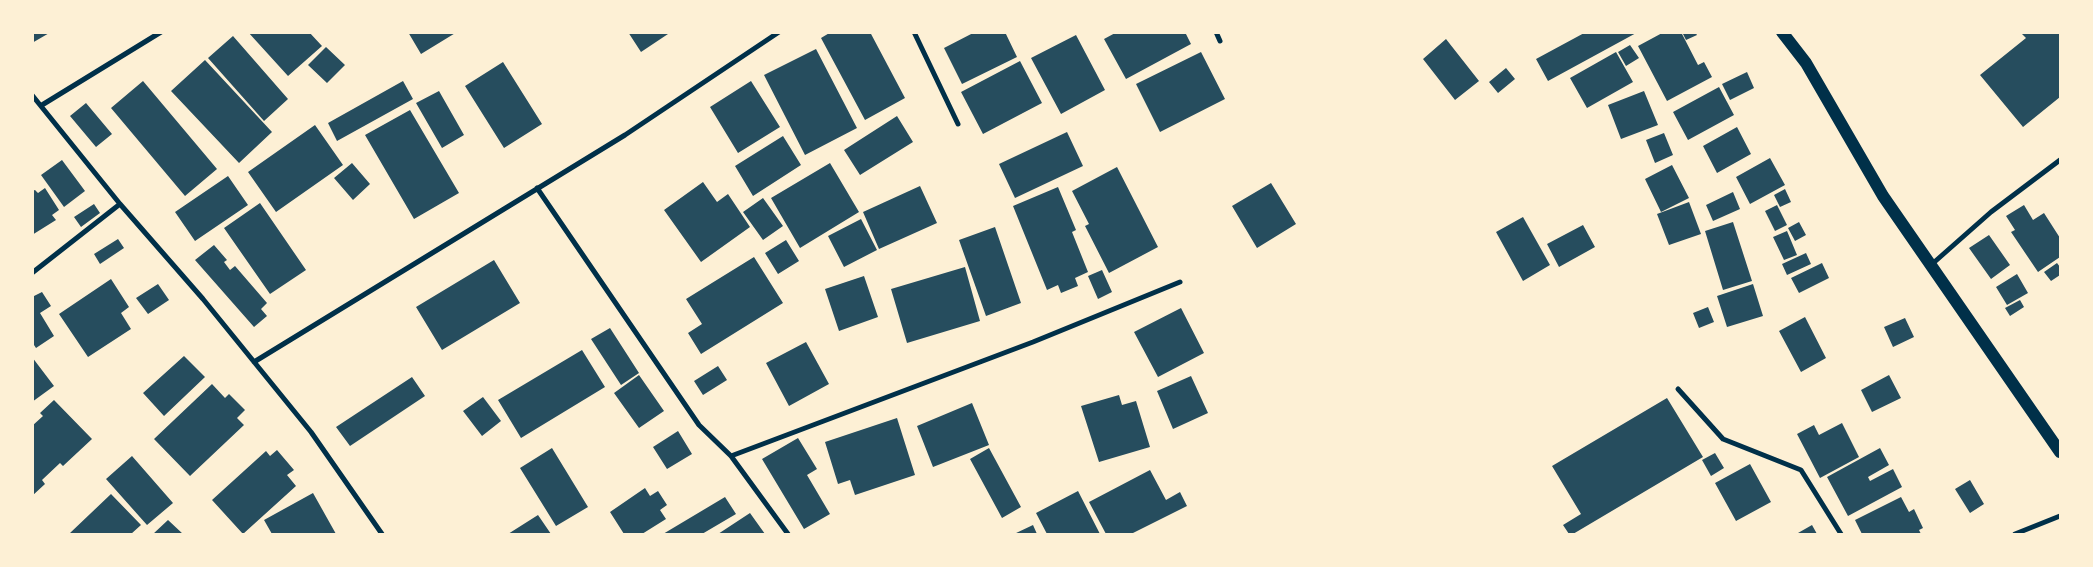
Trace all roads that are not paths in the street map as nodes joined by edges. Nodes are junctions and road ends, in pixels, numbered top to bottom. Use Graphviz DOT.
graph roads {
  1 [pos="161,32"];
  2 [pos="779,32"];
  3 [pos="914,32"];
  4 [pos="1216,32"];
  5 [pos="1782,32"];
  6 [pos="1220,41"];
  7 [pos="32,95"];
  8 [pos="42,105"];
  9 [pos="958,124"];
  10 [pos="2060,160"];
  11 [pos="537,188"];
  12 [pos="120,204"];
  13 [pos="1931,265"];
  14 [pos="32,273"];
  15 [pos="1180,282"];
  16 [pos="254,362"];
  17 [pos="1678,389"];
  18 [pos="2060,452"];
  19 [pos="731,456"];
  20 [pos="2060,516"];
  21 [pos="382,534"];
  22 [pos="788,534"];
  23 [pos="1841,534"];
  24 [pos="2015,534"];
  1 -- 8 [label="street"];
  2 -- 11 [label="street"];
  3 -- 9 [label="street"];
  4 -- 6 [label="street"];
  5 -- 13 [label="main road"];
  7 -- 8 [label="street"];
  8 -- 12 [label="street"];
  10 -- 13 [label="street"];
  11 -- 16 [label="street"];
  11 -- 19 [label="street"];
  12 -- 14 [label="street"];
  12 -- 16 [label="street"];
  13 -- 18 [label="main road"];
  15 -- 19 [label="street"];
  16 -- 21 [label="street"];
  17 -- 23 [label="street"];
  19 -- 22 [label="street"];
  20 -- 24 [label="street"];
}
